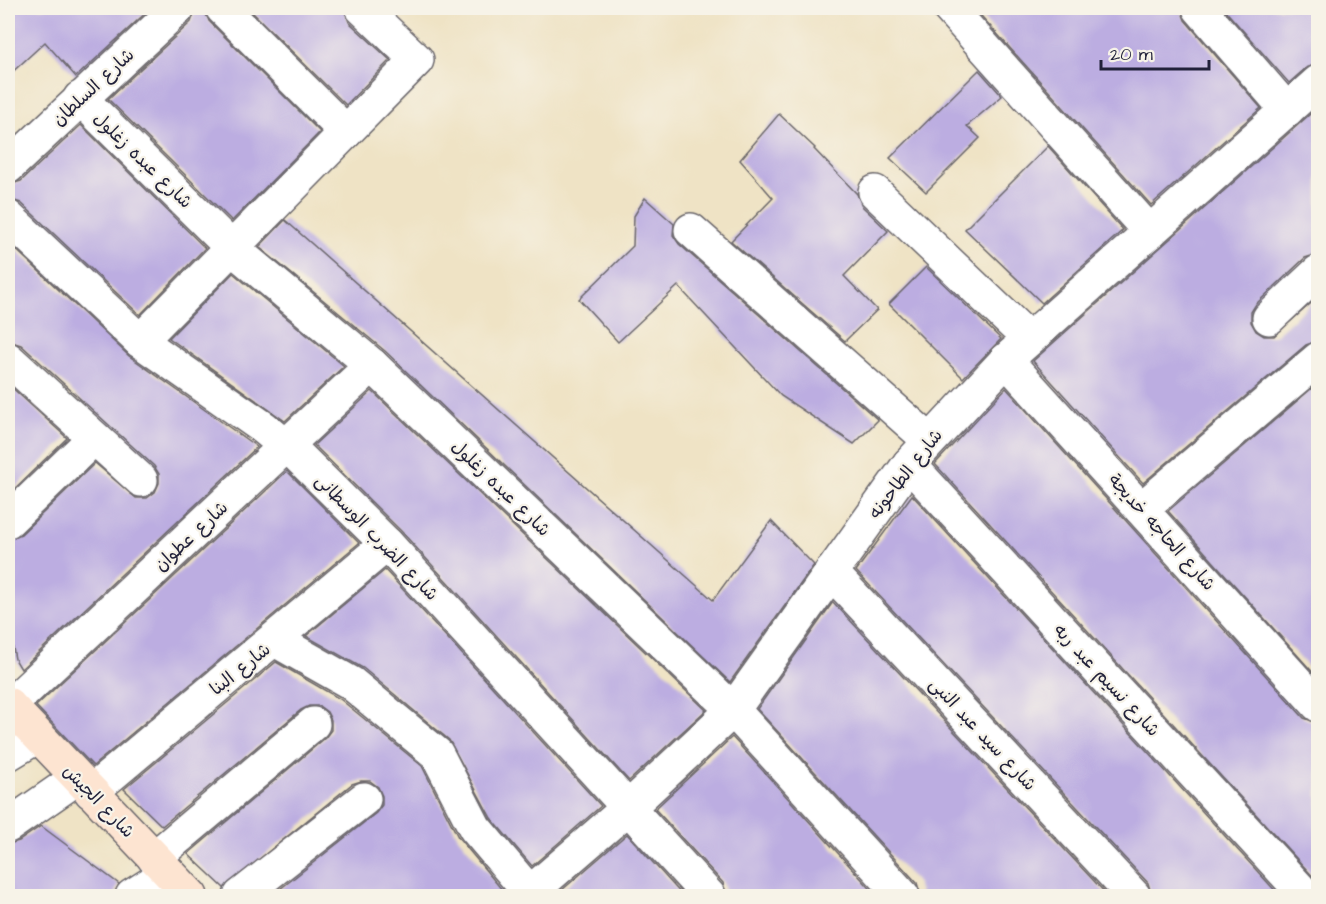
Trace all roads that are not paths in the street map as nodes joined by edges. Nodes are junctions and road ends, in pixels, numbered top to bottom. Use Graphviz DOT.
graph roads {
  1 [pos="178,8"];
  2 [pos="222,8"];
  3 [pos="362,8"];
  4 [pos="949,8"];
  5 [pos="1199,8"];
  6 [pos="1318,82"];
  7 [pos="81,98"];
  8 [pos="1287,110"];
  9 [pos="346,132"];
  10 [pos="8,167"];
  11 [pos="875,192"];
  12 [pos="8,217"];
  13 [pos="692,230"];
  14 [pos="1150,232"];
  15 [pos="232,248"];
  16 [pos="1318,272"];
  17 [pos="1269,318"];
  18 [pos="140,341"];
  19 [pos="1017,350"];
  20 [pos="8,359"];
  21 [pos="1318,359"];
  22 [pos="372,365"];
  23 [pos="94,438"];
  24 [pos="287,446"];
  25 [pos="919,452"];
  26 [pos="141,480"];
  27 [pos="1141,509"];
  28 [pos="8,521"];
  29 [pos="387,544"];
  30 [pos="831,572"];
  31 [pos="275,640"];
  32 [pos="8,705"];
  33 [pos="1318,705"];
  34 [pos="733,710"];
  35 [pos="313,723"];
  36 [pos="38,736"];
  37 [pos="8,754"];
  38 [pos="84,785"];
  39 [pos="364,799"];
  40 [pos="628,808"];
  41 [pos="8,826"];
  42 [pos="161,866"];
  43 [pos="528,895"];
  44 [pos="132,897"];
  45 [pos="191,897"];
  46 [pos="240,897"];
  47 [pos="709,897"];
  48 [pos="903,897"];
  49 [pos="1134,897"];
  50 [pos="1306,897"];
  1 -- 7 [label="street, شارع السلطان"];
  2 -- 9 [label="street"];
  3 -- 9 [label="street"];
  4 -- 14 [label="street"];
  5 -- 8 [label="street"];
  6 -- 8 [label="street, شارع الطاحونه"];
  7 -- 10 [label="street, شارع السلطان"];
  7 -- 15 [label="street, شارع عبده زغلول"];
  8 -- 14 [label="street, شارع الطاحونه"];
  9 -- 15 [label="street"];
  11 -- 19 [label="street, شارع الحاجه خديجة"];
  12 -- 18 [label="street, شارع الضرب الوسطانى"];
  13 -- 25 [label="street, شارع نسيم عبد ربه"];
  14 -- 19 [label="street, شارع الطاحونه"];
  15 -- 18 [label="street"];
  15 -- 22 [label="street, شارع عبده زغلول"];
  16 -- 17 [label="street"];
  18 -- 24 [label="street, شارع الضرب الوسطانى"];
  19 -- 25 [label="street, شارع الطاحونه"];
  19 -- 27 [label="street, شارع الحاجه خديجة"];
  20 -- 23 [label="street"];
  21 -- 27 [label="street"];
  22 -- 24 [label="street, شارع عطوان"];
  22 -- 34 [label="street, شارع عبده زغلول"];
  23 -- 26 [label="street"];
  23 -- 28 [label="street"];
  24 -- 29 [label="street, شارع الضرب الوسطانى"];
  24 -- 32 [label="street, شارع عطوان"];
  25 -- 30 [label="street, شارع الطاحونه"];
  25 -- 50 [label="street, شارع نسيم عبد ربه"];
  27 -- 33 [label="street, شارع الحاجه خديجة"];
  29 -- 31 [label="street, شارع البنا"];
  29 -- 40 [label="street, شارع الضرب الوسطانى"];
  30 -- 34 [label="street, شارع الطاحونه"];
  30 -- 49 [label="street, شارع سيد عبد النبى"];
  31 -- 38 [label="street, شارع البنا"];
  31 -- 43 [label="street"];
  32 -- 36 [label="main road, شارع الجيش"];
  34 -- 40 [label="street, شارع الطاحونه"];
  34 -- 48 [label="street, شارع عبده زغلول"];
  35 -- 42 [label="street"];
  36 -- 37 [label="street"];
  36 -- 38 [label="main road, شارع الجيش"];
  38 -- 41 [label="street, شارع البنا"];
  38 -- 42 [label="main road, شارع الجيش"];
  39 -- 46 [label="street"];
  40 -- 43 [label="street, شارع الطاحونه"];
  40 -- 47 [label="street, شارع الضرب الوسطانى"];
  42 -- 44 [label="street"];
  42 -- 45 [label="main road, شارع الجيش"];
}
